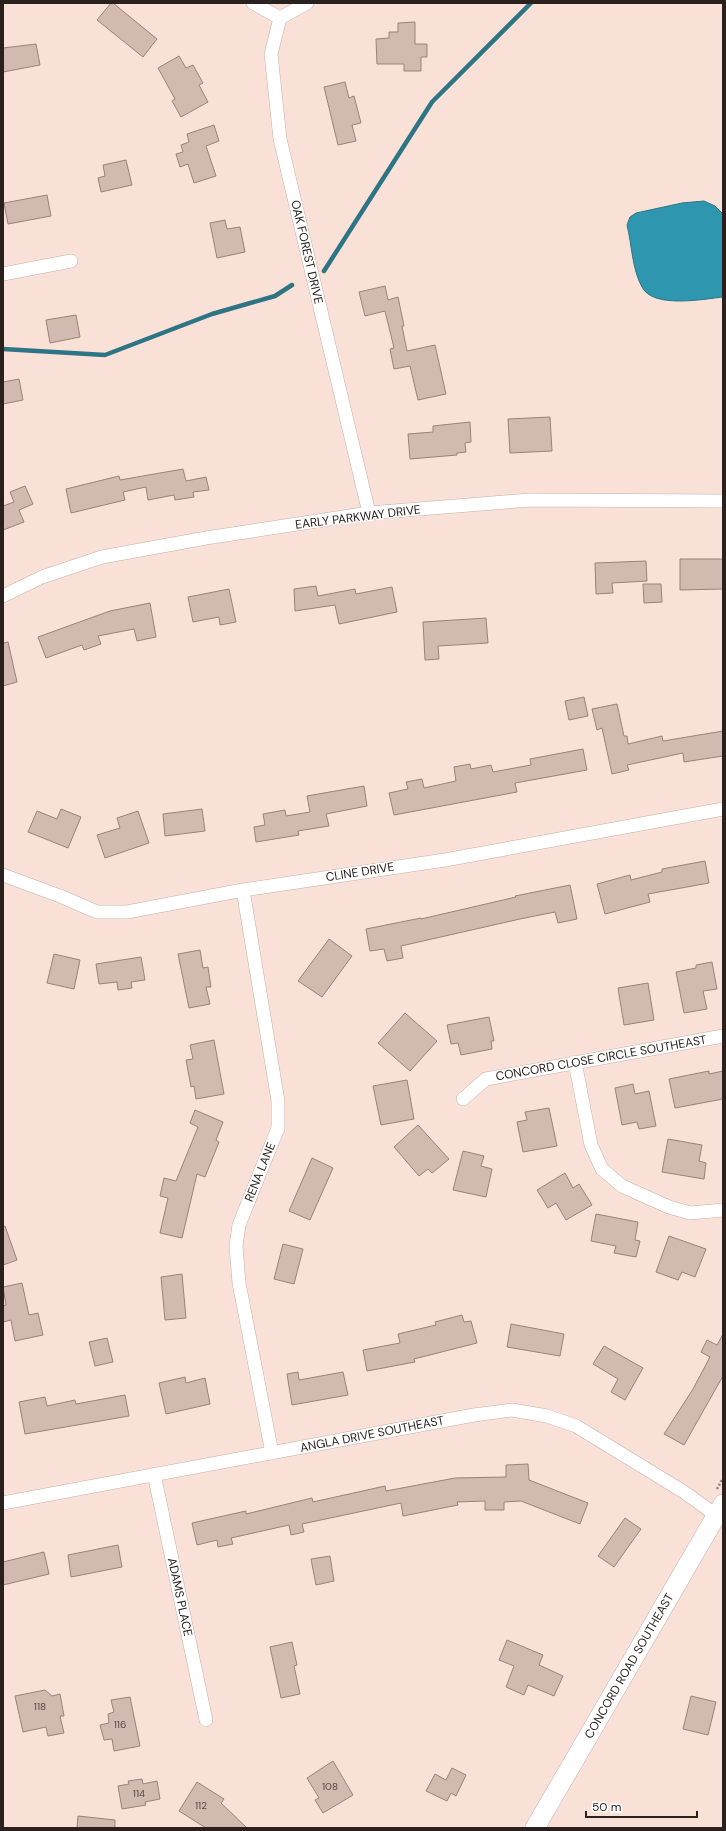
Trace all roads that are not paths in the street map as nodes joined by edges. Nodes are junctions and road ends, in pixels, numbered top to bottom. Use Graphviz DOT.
graph roads {
  1 [pos="253,3"];
  2 [pos="307,3"];
  3 [pos="280,18"];
  4 [pos="71,261"];
  5 [pos="3,274"];
  6 [pos="723,500"];
  7 [pos="369,513"];
  8 [pos="3,596"];
  9 [pos="723,809"];
  10 [pos="3,874"];
  11 [pos="243,890"];
  12 [pos="723,1036"];
  13 [pos="575,1062"];
  14 [pos="463,1099"];
  15 [pos="723,1210"];
  16 [pos="272,1453"];
  17 [pos="154,1474"];
  18 [pos="3,1503"];
  19 [pos="720,1510"];
  20 [pos="206,1720"];
  21 [pos="535,1828"];
  1 -- 3 [label="street"];
  2 -- 3 [label="street"];
  3 -- 7 [label="street, OAK FOREST DRIVE"];
  4 -- 5 [label="street"];
  6 -- 7 [label="street, EARLY PARKWAY DRIVE"];
  7 -- 8 [label="street, EARLY PARKWAY DRIVE"];
  9 -- 11 [label="street, CLINE DRIVE"];
  10 -- 11 [label="street, CLINE DRIVE"];
  11 -- 16 [label="street, RENA LANE"];
  12 -- 13 [label="street, CONCORD CLOSE CIRCLE SOUTHEAST"];
  13 -- 14 [label="street, CONCORD CLOSE CIRCLE SOUTHEAST"];
  13 -- 15 [label="street"];
  16 -- 17 [label="street, ANGLA DRIVE SOUTHEAST"];
  16 -- 19 [label="street, ANGLA DRIVE SOUTHEAST"];
  17 -- 18 [label="street, ANGLA DRIVE SOUTHEAST"];
  17 -- 20 [label="street, ADAMS PLACE"];
  19 -- 21 [label="street, CONCORD ROAD SOUTHEAST"];
}
